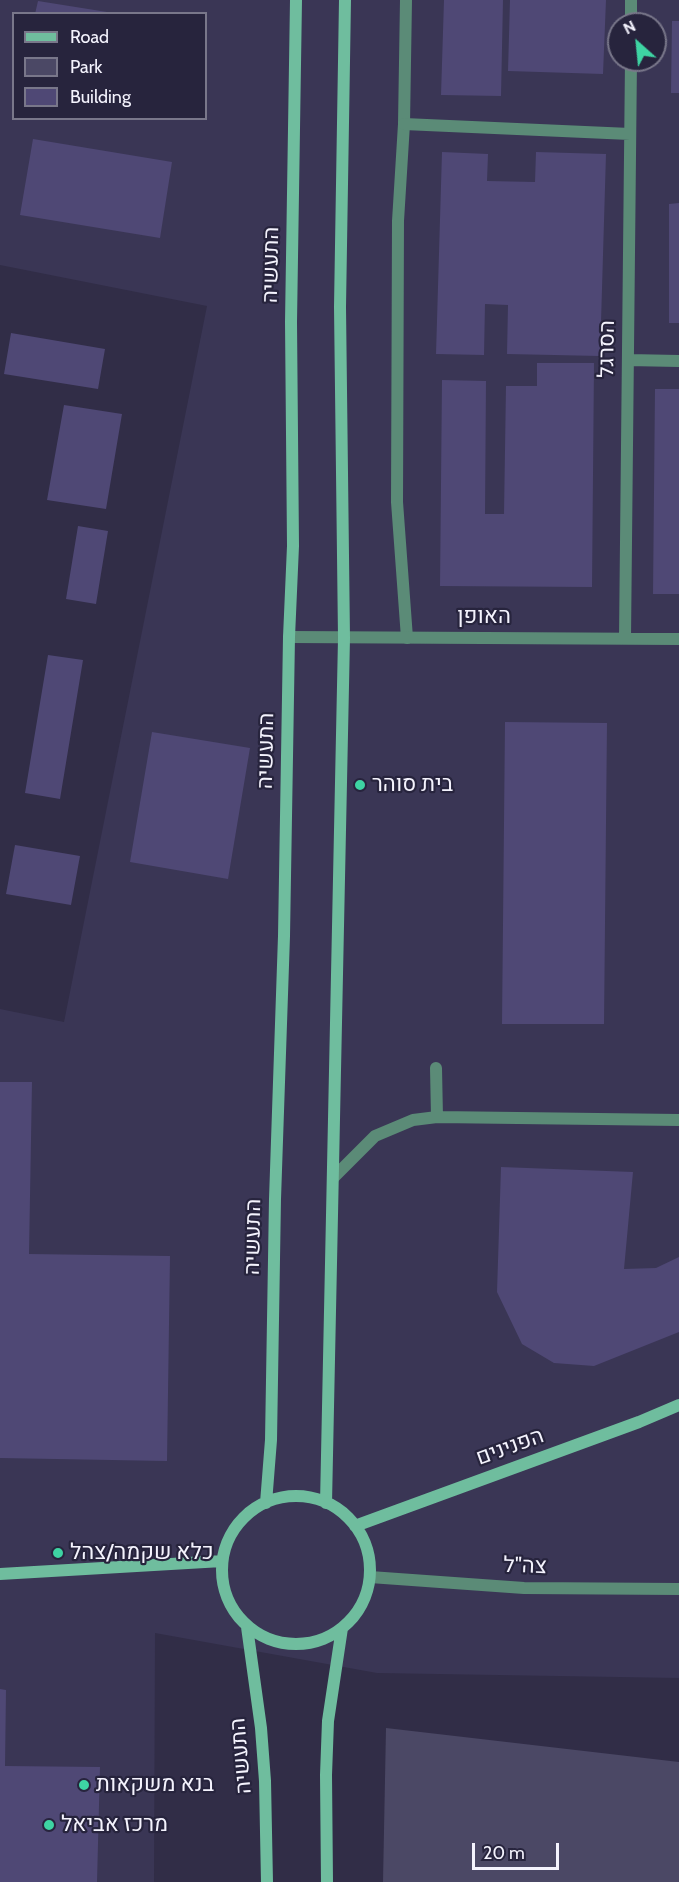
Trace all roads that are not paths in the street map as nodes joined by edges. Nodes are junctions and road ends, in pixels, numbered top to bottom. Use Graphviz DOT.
graph roads {
  1 [pos="296,0"];
  2 [pos="345,0"];
  3 [pos="406,0"];
  4 [pos="631,72"];
  5 [pos="404,124"];
  6 [pos="630,134"];
  7 [pos="628,360"];
  8 [pos="679,361"];
  9 [pos="289,637"];
  10 [pos="344,638"];
  11 [pos="407,638"];
  12 [pos="625,638"];
  13 [pos="679,639"];
  14 [pos="436,1068"];
  15 [pos="437,1118"];
  16 [pos="679,1120"];
  17 [pos="334,1177"];
  18 [pos="679,1405"];
  19 [pos="266,1503"];
  20 [pos="326,1503"];
  21 [pos="355,1526"];
  22 [pos="222,1561"];
  23 [pos="0,1574"];
  24 [pos="370,1577"];
  25 [pos="679,1589"];
  26 [pos="247,1627"];
  27 [pos="342,1628"];
  28 [pos="267,1882"];
  29 [pos="327,1882"];
  1 -- 9 [label="street, התעשיה"];
  2 -- 10 [label="street"];
  3 -- 5 [label="street"];
  4 -- 6 [label="street, הסרגל"];
  5 -- 6 [label="street"];
  5 -- 11 [label="street"];
  6 -- 7 [label="street, הסרגל"];
  7 -- 8 [label="street"];
  7 -- 12 [label="street, הסרגל"];
  9 -- 10 [label="street, האופן"];
  9 -- 19 [label="street, התעשיה"];
  10 -- 11 [label="street, האופן"];
  10 -- 17 [label="street"];
  11 -- 12 [label="street, האופן"];
  12 -- 13 [label="street, האופן"];
  14 -- 15 [label="street"];
  15 -- 16 [label="street"];
  15 -- 17 [label="street"];
  17 -- 20 [label="street"];
  18 -- 21 [label="street, הפנינים"];
  19 -- 20 [label="street"];
  19 -- 22 [label="street"];
  20 -- 21 [label="street"];
  21 -- 24 [label="street"];
  22 -- 23 [label="street"];
  22 -- 26 [label="street"];
  24 -- 25 [label="street, צה\"ל"];
  24 -- 27 [label="street"];
  26 -- 27 [label="street"];
  26 -- 28 [label="street, התעשיה"];
  27 -- 29 [label="street"];
}
